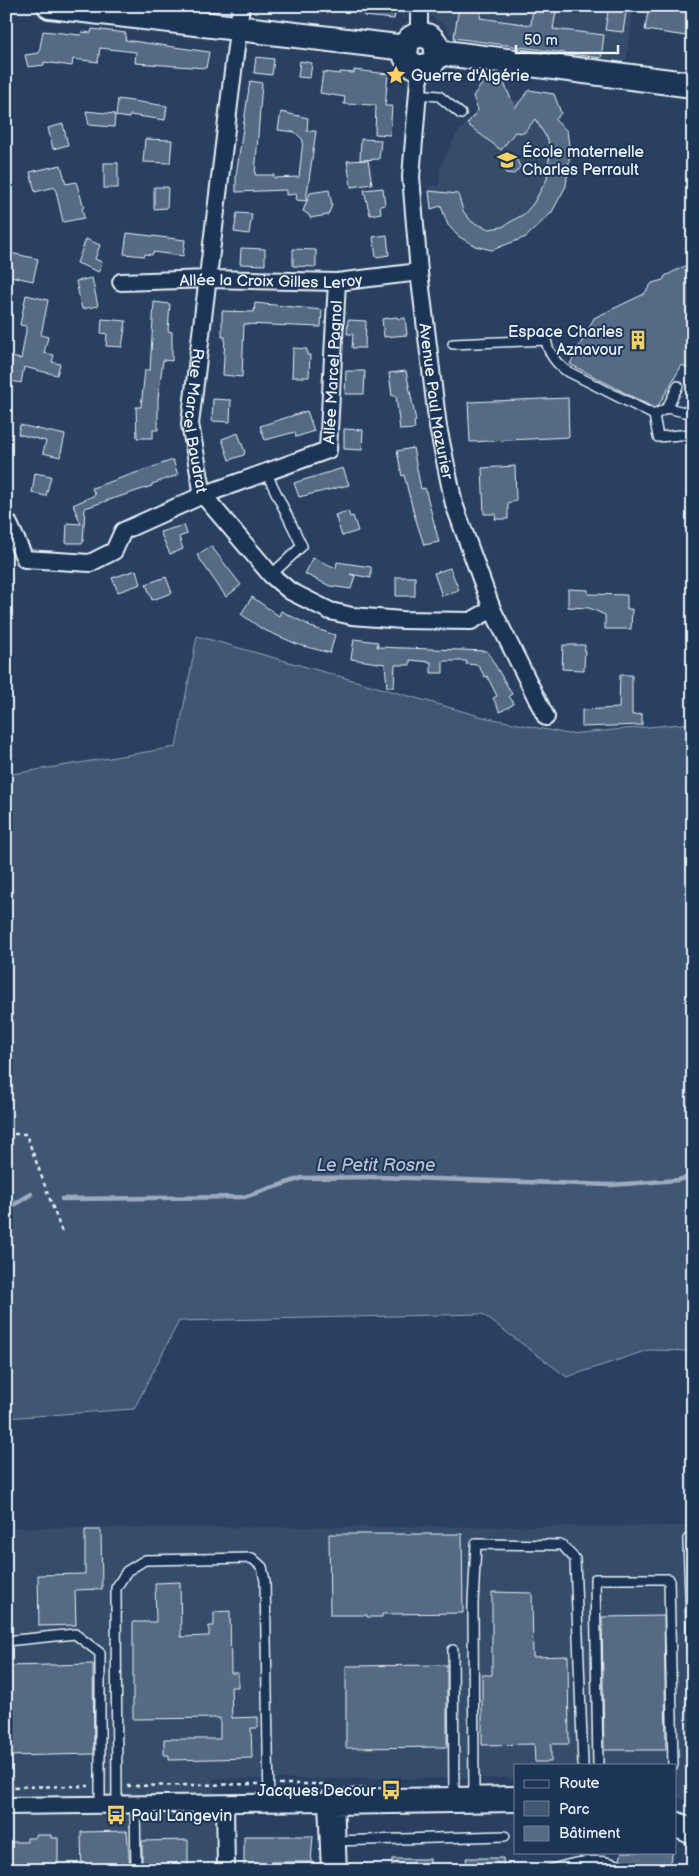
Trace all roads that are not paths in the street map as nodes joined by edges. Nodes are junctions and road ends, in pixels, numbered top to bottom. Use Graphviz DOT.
graph roads {
  1 [pos="50,6"];
  2 [pos="419,6"];
  3 [pos="239,17"];
  4 [pos="413,42"];
  5 [pos="428,59"];
  6 [pos="693,86"];
  7 [pos="417,94"];
  8 [pos="461,114"];
  9 [pos="419,272"];
  10 [pos="209,279"];
  11 [pos="122,282"];
  12 [pos="337,282"];
  13 [pos="453,344"];
  14 [pos="678,386"];
  15 [pos="667,408"];
  16 [pos="693,414"];
  17 [pos="654,415"];
  18 [pos="690,434"];
  19 [pos="266,472"];
  20 [pos="203,495"];
  21 [pos="6,523"];
  22 [pos="271,575"];
  23 [pos="492,609"];
  24 [pos="546,717"];
  25 [pos="688,1539"];
  26 [pos="6,1641"];
  27 [pos="453,1650"];
  28 [pos="693,1681"];
  29 [pos="583,1764"];
  30 [pos="598,1764"];
  31 [pos="673,1764"];
  32 [pos="514,1799"];
  33 [pos="464,1800"];
  34 [pos="331,1802"];
  35 [pos="269,1803"];
  36 [pos="225,1804"];
  37 [pos="100,1805"];
  38 [pos="117,1805"];
  39 [pos="135,1805"];
  40 [pos="6,1806"];
  41 [pos="505,1836"];
  42 [pos="333,1841"];
  43 [pos="136,1870"];
  44 [pos="226,1870"];
  45 [pos="334,1870"];
  46 [pos="550,1870"];
  47 [pos="628,1870"];
  1 -- 3 [label="street"];
  2 -- 4 [label="street"];
  3 -- 4 [label="street"];
  3 -- 10 [label="street, Rue Marcel Baudrat"];
  4 -- 5 [label="street"];
  5 -- 6 [label="street"];
  5 -- 7 [label="street, Avenue Paul Mazurier"];
  7 -- 8 [label="lane"];
  7 -- 9 [label="street, Avenue Paul Mazurier"];
  9 -- 12 [label="street, Allée la Croix Gilles Leroy"];
  9 -- 23 [label="street, Avenue Paul Mazurier"];
  10 -- 11 [label="street, Allée la Croix Gilles Leroy"];
  10 -- 12 [label="street, Allée la Croix Gilles Leroy"];
  10 -- 20 [label="street, Rue Marcel Baudrat"];
  12 -- 19 [label="street, Allée Marcel Pagnol"];
  13 -- 17 [label="lane"];
  14 -- 15 [label="lane"];
  15 -- 16 [label="lane"];
  15 -- 17 [label="lane"];
  17 -- 18 [label="lane"];
  19 -- 20 [label="street, Allée Marcel Pagnol"];
  19 -- 22 [label="lane"];
  20 -- 21 [label="street, Allée Marcel Pagnol"];
  20 -- 22 [label="street, Rue Marcel Baudrat"];
  22 -- 23 [label="street, Rue Marcel Baudrat"];
  23 -- 24 [label="street, Avenue Paul Mazurier"];
  25 -- 28 [label="lane"];
  26 -- 37 [label="lane"];
  27 -- 33 [label="lane"];
  29 -- 33 [label="lane"];
  30 -- 31 [label="lane"];
  32 -- 33 [label="street"];
  33 -- 34 [label="street"];
  34 -- 35 [label="street"];
  34 -- 42 [label="street"];
  35 -- 36 [label="street"];
  35 -- 38 [label="lane"];
  36 -- 39 [label="street"];
  36 -- 44 [label="street"];
  37 -- 38 [label="street"];
  37 -- 40 [label="street"];
  38 -- 39 [label="street"];
  39 -- 43 [label="lane"];
  41 -- 42 [label="lane"];
  42 -- 45 [label="street"];
  46 -- 47 [label="lane"];
}
